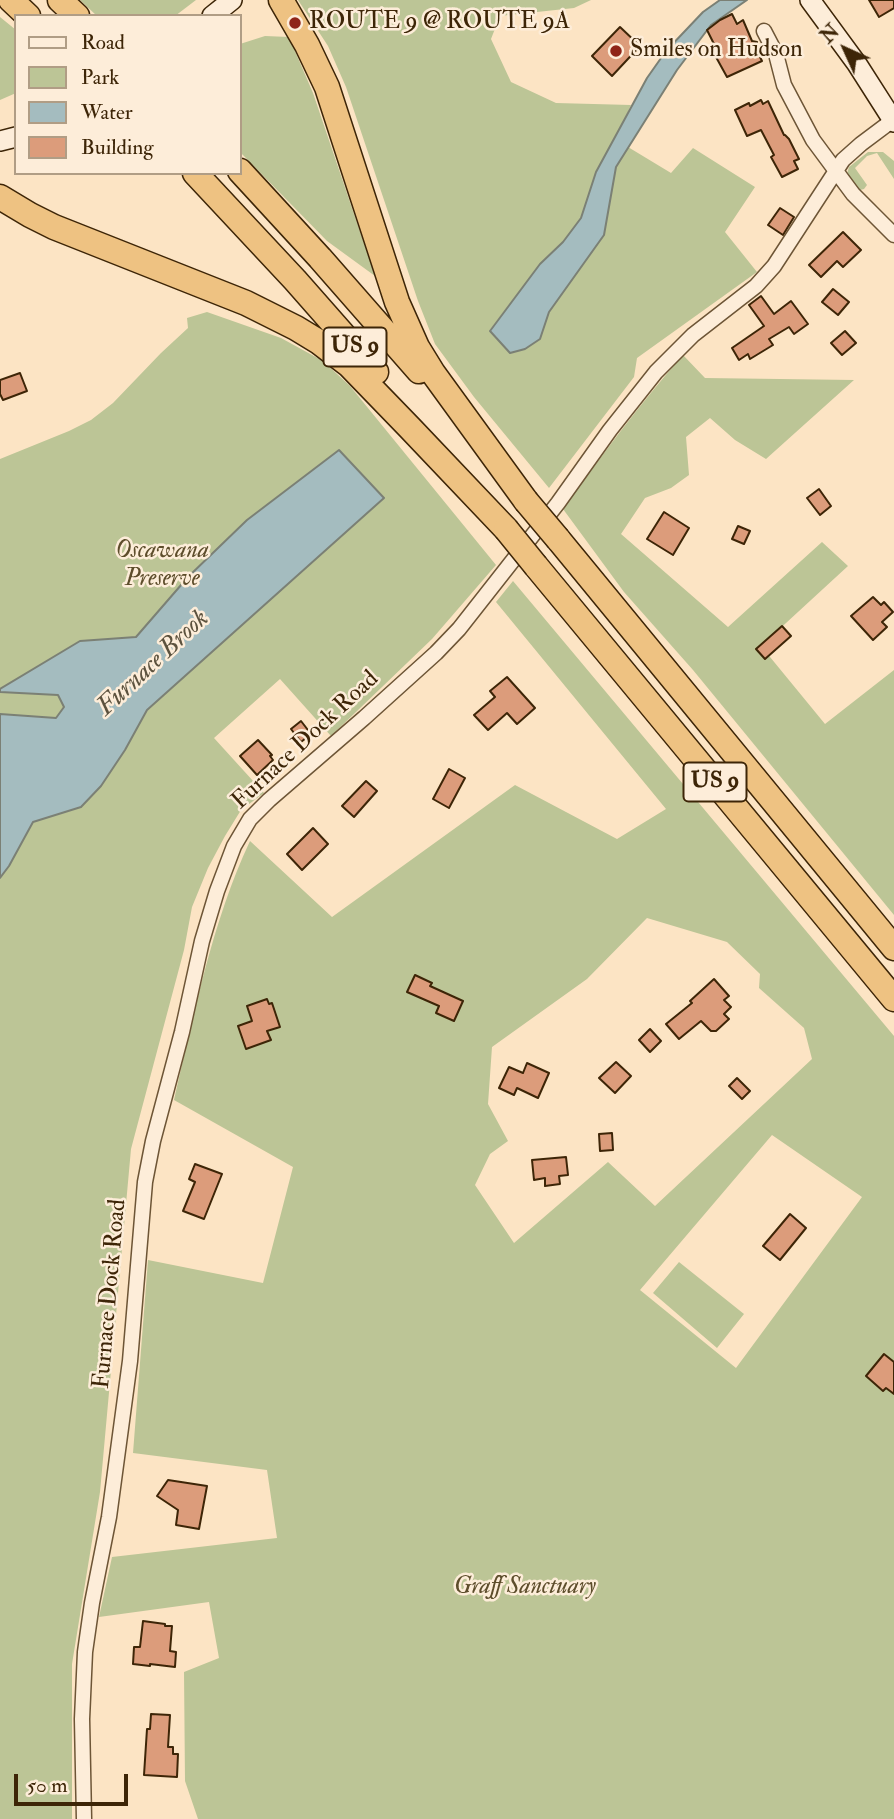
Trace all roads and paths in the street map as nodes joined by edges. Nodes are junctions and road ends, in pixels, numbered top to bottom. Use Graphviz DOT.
graph roads {
  1 [pos="11,0"];
  2 [pos="60,0"];
  3 [pos="232,0"];
  4 [pos="281,0"];
  5 [pos="810,0"];
  6 [pos="26,14"];
  7 [pos="75,14"];
  8 [pos="214,14"];
  9 [pos="764,31"];
  10 [pos="894,121"];
  11 [pos="242,172"];
  12 [pos="836,172"];
  13 [pos="197,175"];
  14 [pos="0,197"];
  15 [pos="894,235"];
  16 [pos="526,500"];
  17 [pos="506,529"];
  18 [pos="894,948"];
  19 [pos="894,999"];
  20 [pos="83,1819"];
  1 -- 6 [label="highway"];
  2 -- 7 [label="highway"];
  3 -- 8 [label="main road"];
  4 -- 16 [label="highway"];
  5 -- 10 [label="main road"];
  9 -- 12 [label="street"];
  10 -- 12 [label="street, Furnace Dock Road"];
  11 -- 16 [label="highway, US 9"];
  12 -- 15 [label="street"];
  12 -- 20 [label="street, Furnace Dock Road"];
  13 -- 17 [label="highway, US 9"];
  14 -- 17 [label="highway"];
  16 -- 18 [label="highway, US 9, bridge"];
  17 -- 19 [label="highway, US 9, bridge"];
}
